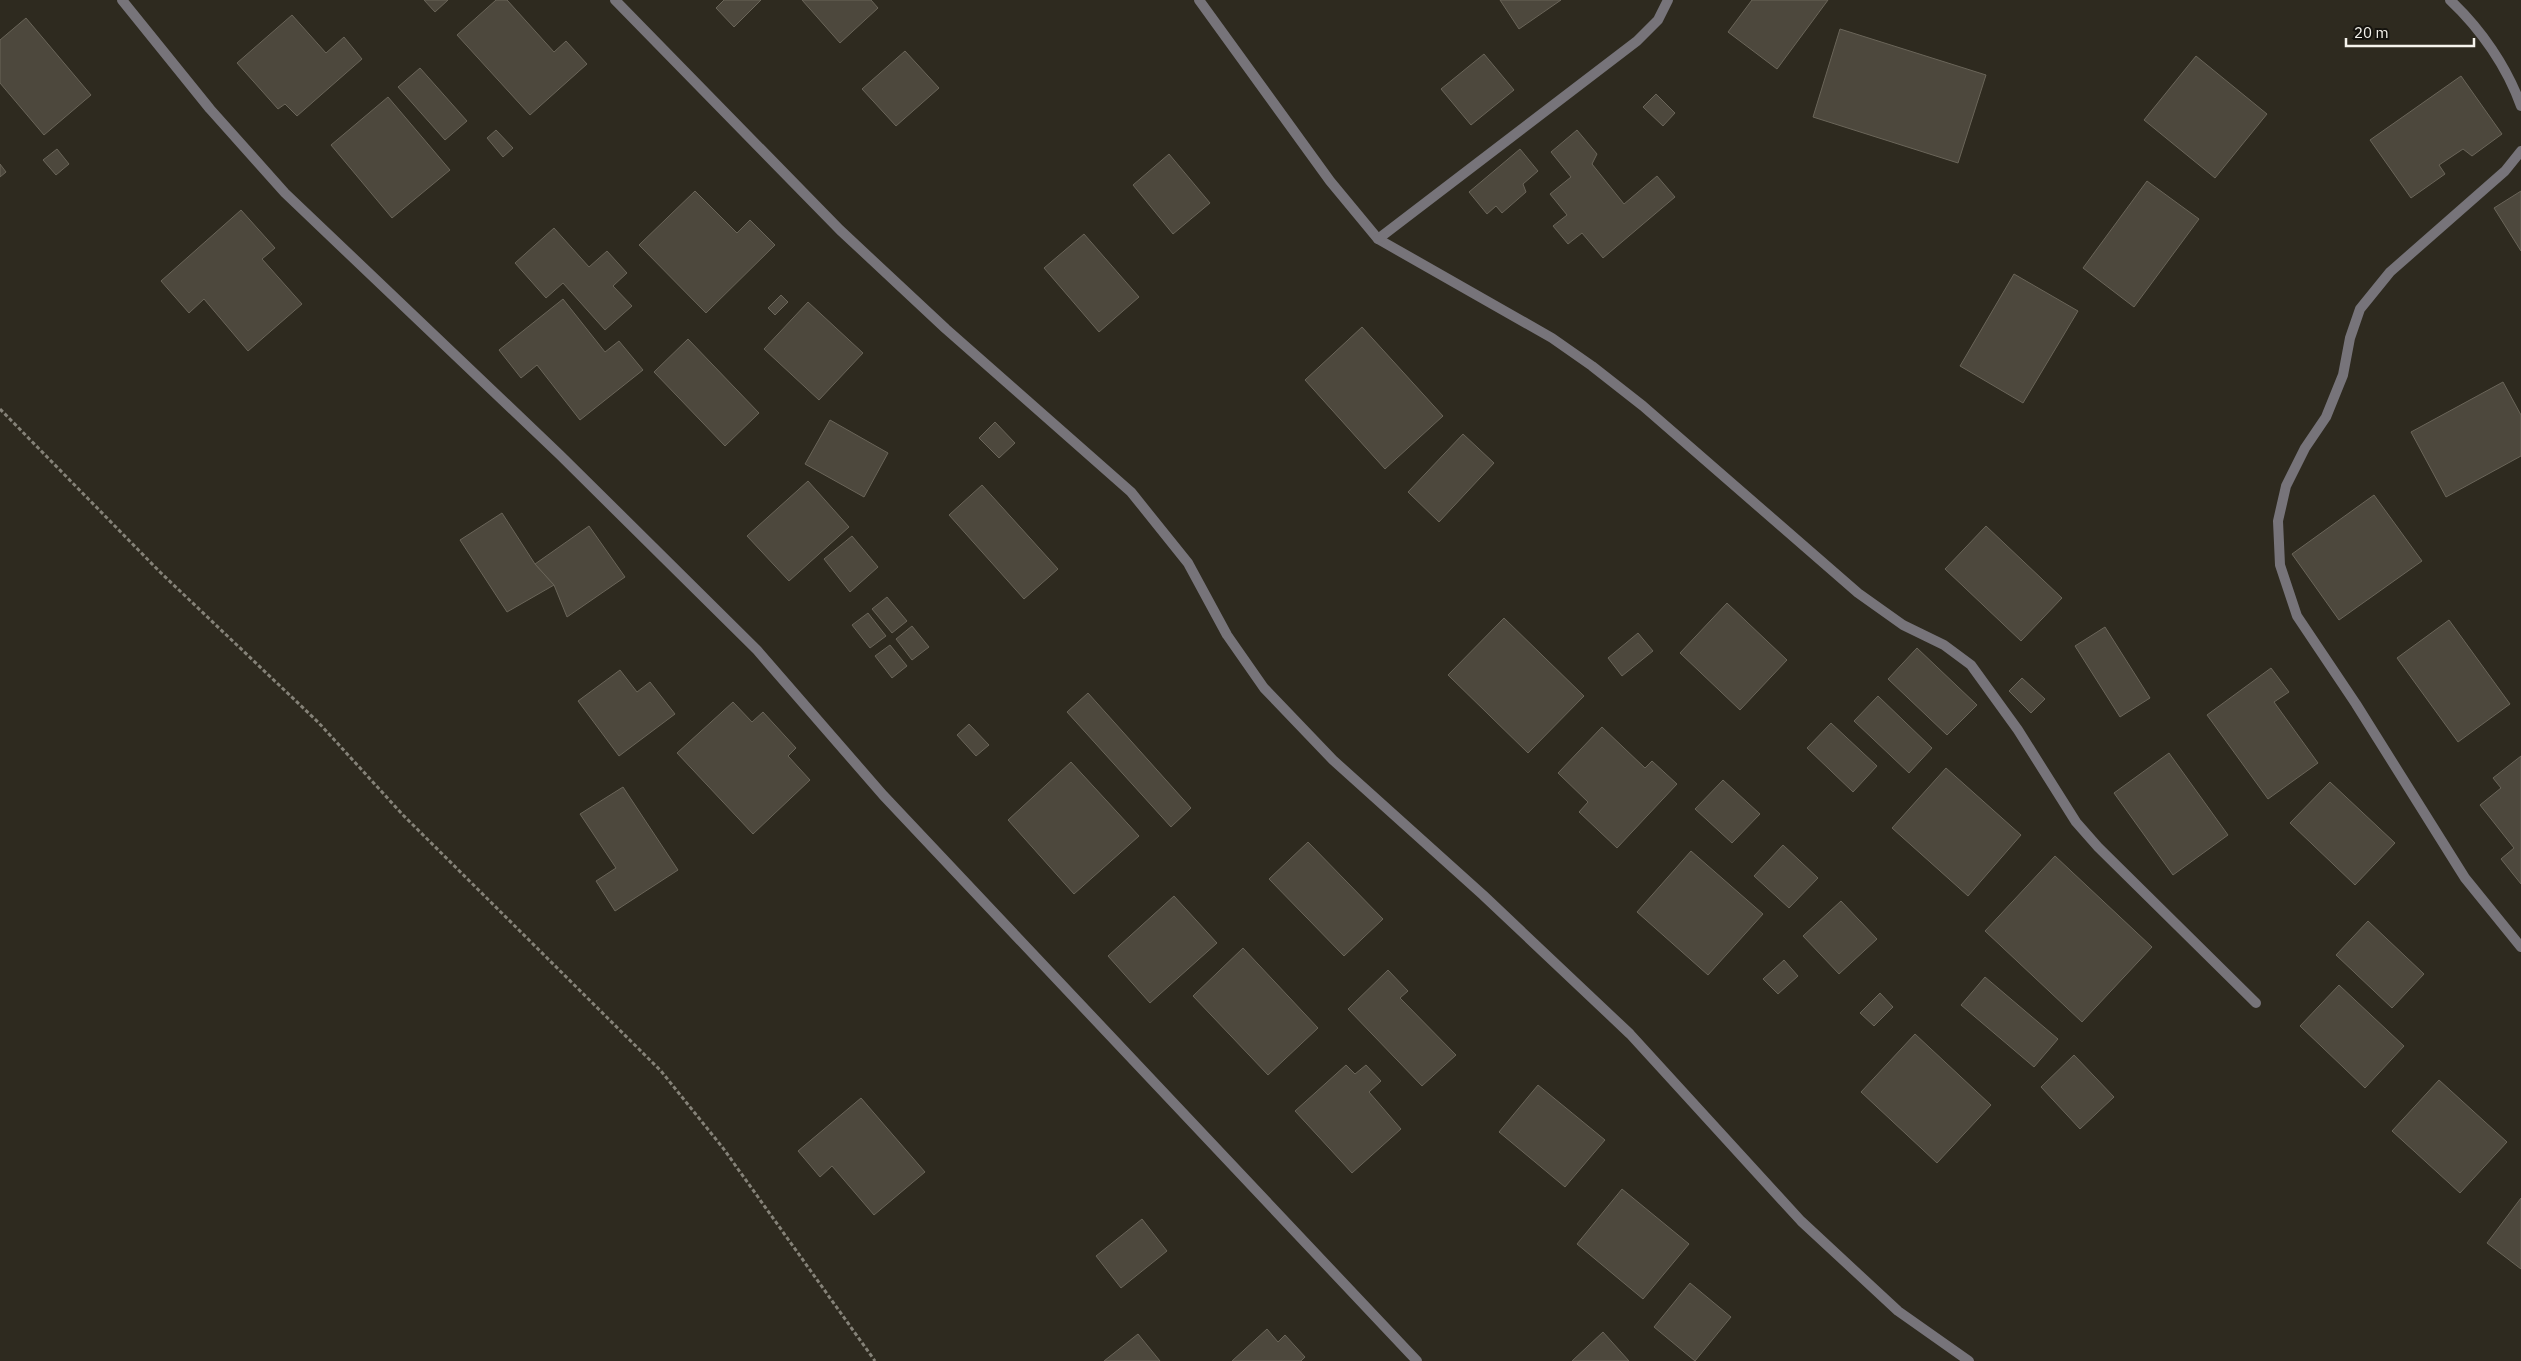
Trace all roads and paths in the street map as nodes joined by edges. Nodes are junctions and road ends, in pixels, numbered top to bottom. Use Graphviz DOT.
graph roads {
  1 [pos="122,0"];
  2 [pos="615,0"];
  3 [pos="1199,0"];
  4 [pos="1668,0"];
  5 [pos="2450,0"];
  6 [pos="2521,106"];
  7 [pos="2521,151"];
  8 [pos="1378,239"];
  9 [pos="0,409"];
  10 [pos="2521,947"];
  11 [pos="2256,1004"];
  12 [pos="875,1361"];
  13 [pos="1417,1361"];
  14 [pos="1968,1361"];
  1 -- 13 [label="street"];
  2 -- 14 [label="street"];
  3 -- 8 [label="street"];
  4 -- 8 [label="street"];
  5 -- 6 [label="street"];
  7 -- 10 [label="street"];
  8 -- 11 [label="street"];
  9 -- 12 [label="path"];
}
